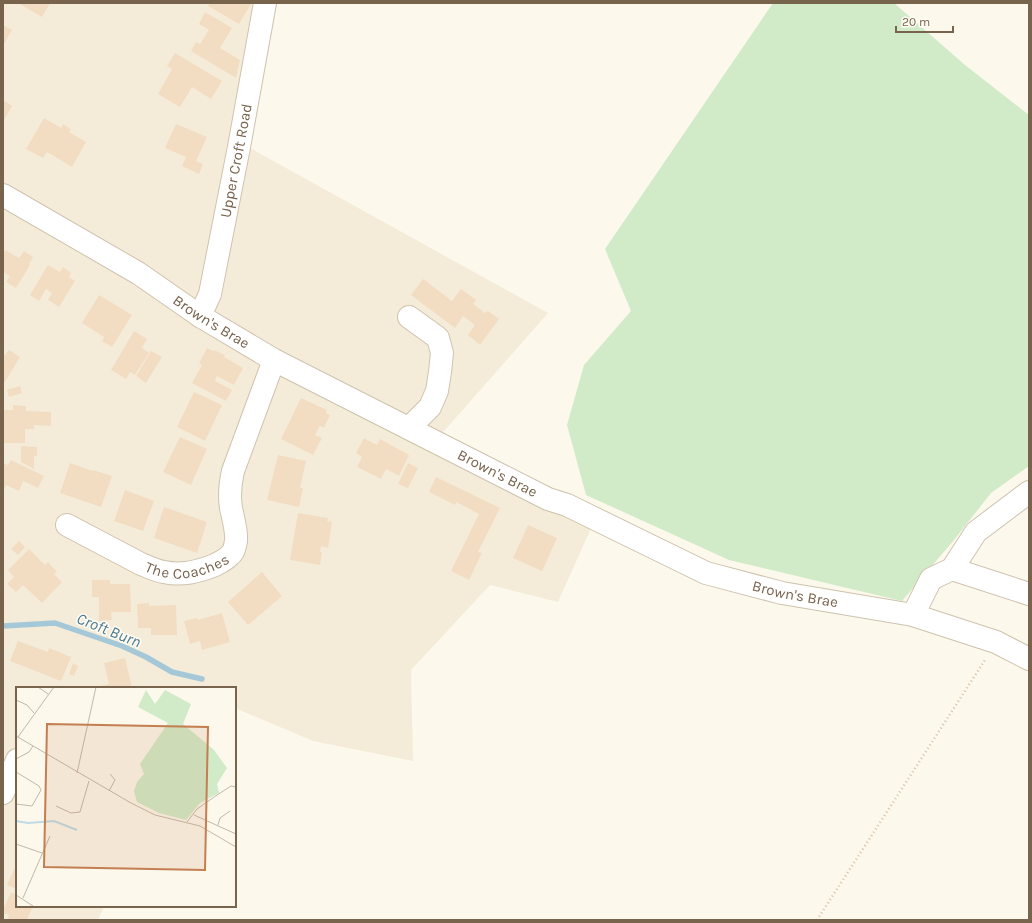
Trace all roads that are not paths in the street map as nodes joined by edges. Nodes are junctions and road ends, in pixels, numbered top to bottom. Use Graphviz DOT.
graph roads {
  1 [pos="265,3"];
  2 [pos="3,195"];
  3 [pos="200,316"];
  4 [pos="409,317"];
  5 [pos="274,360"];
  6 [pos="409,428"];
  7 [pos="1029,492"];
  8 [pos="67,526"];
  9 [pos="952,569"];
  10 [pos="1029,594"];
  11 [pos="913,615"];
  12 [pos="1029,659"];
  13 [pos="16,762"];
  14 [pos="3,792"];
  1 -- 3 [label="street, Upper Croft Road"];
  2 -- 3 [label="street, Brown's Brae"];
  3 -- 5 [label="street, Brown's Brae"];
  4 -- 6 [label="street"];
  5 -- 6 [label="street, Brown's Brae"];
  5 -- 8 [label="street, The Coaches"];
  6 -- 11 [label="street, Brown's Brae"];
  7 -- 9 [label="street"];
  9 -- 10 [label="street"];
  9 -- 11 [label="street"];
  11 -- 12 [label="street, Brown's Brae"];
  13 -- 14 [label="street"];
}
